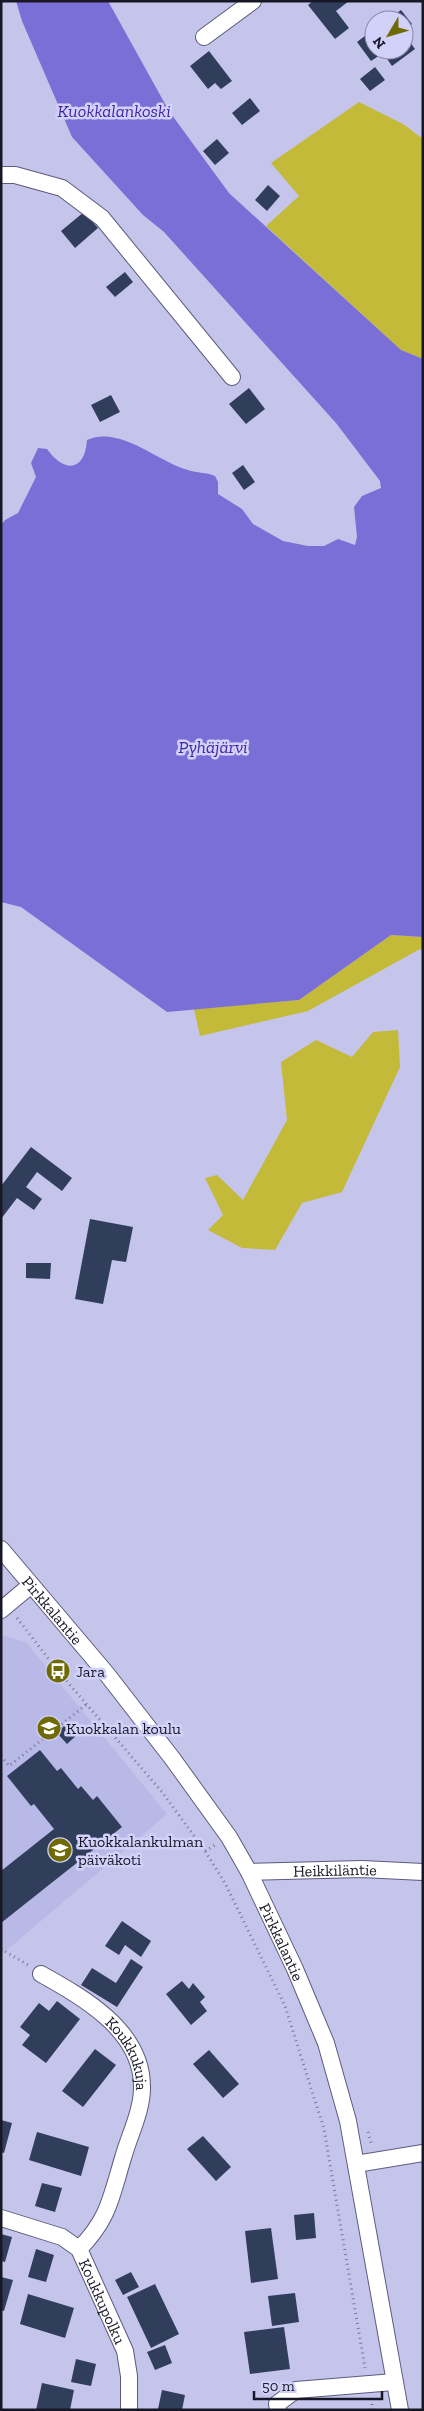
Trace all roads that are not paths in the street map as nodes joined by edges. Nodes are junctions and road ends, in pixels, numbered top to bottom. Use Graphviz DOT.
graph roads {
  1 [pos="253,1"];
  2 [pos="204,37"];
  3 [pos="1,175"];
  4 [pos="232,378"];
  5 [pos="1,1549"];
  6 [pos="30,1585"];
  7 [pos="4,1608"];
  8 [pos="249,1872"];
  9 [pos="423,1872"];
  10 [pos="41,1974"];
  11 [pos="423,2153"];
  12 [pos="356,2164"];
  13 [pos="1,2218"];
  14 [pos="79,2249"];
  15 [pos="394,2382"];
  16 [pos="129,2410"];
  17 [pos="278,2410"];
  18 [pos="400,2410"];
  1 -- 2 [label="street"];
  3 -- 4 [label="street"];
  5 -- 6 [label="street, Pirkkalantie"];
  6 -- 7 [label="street"];
  6 -- 8 [label="street, Pirkkalantie"];
  8 -- 9 [label="street, Heikkiläntie"];
  8 -- 12 [label="street, Pirkkalantie"];
  10 -- 14 [label="street, Koukkukuja"];
  11 -- 12 [label="street"];
  12 -- 15 [label="street, Pirkkalantie"];
  13 -- 14 [label="street, Koukkupolku"];
  14 -- 16 [label="street, Koukkupolku"];
  15 -- 17 [label="street"];
  15 -- 18 [label="street, Pirkkalantie"];
}
